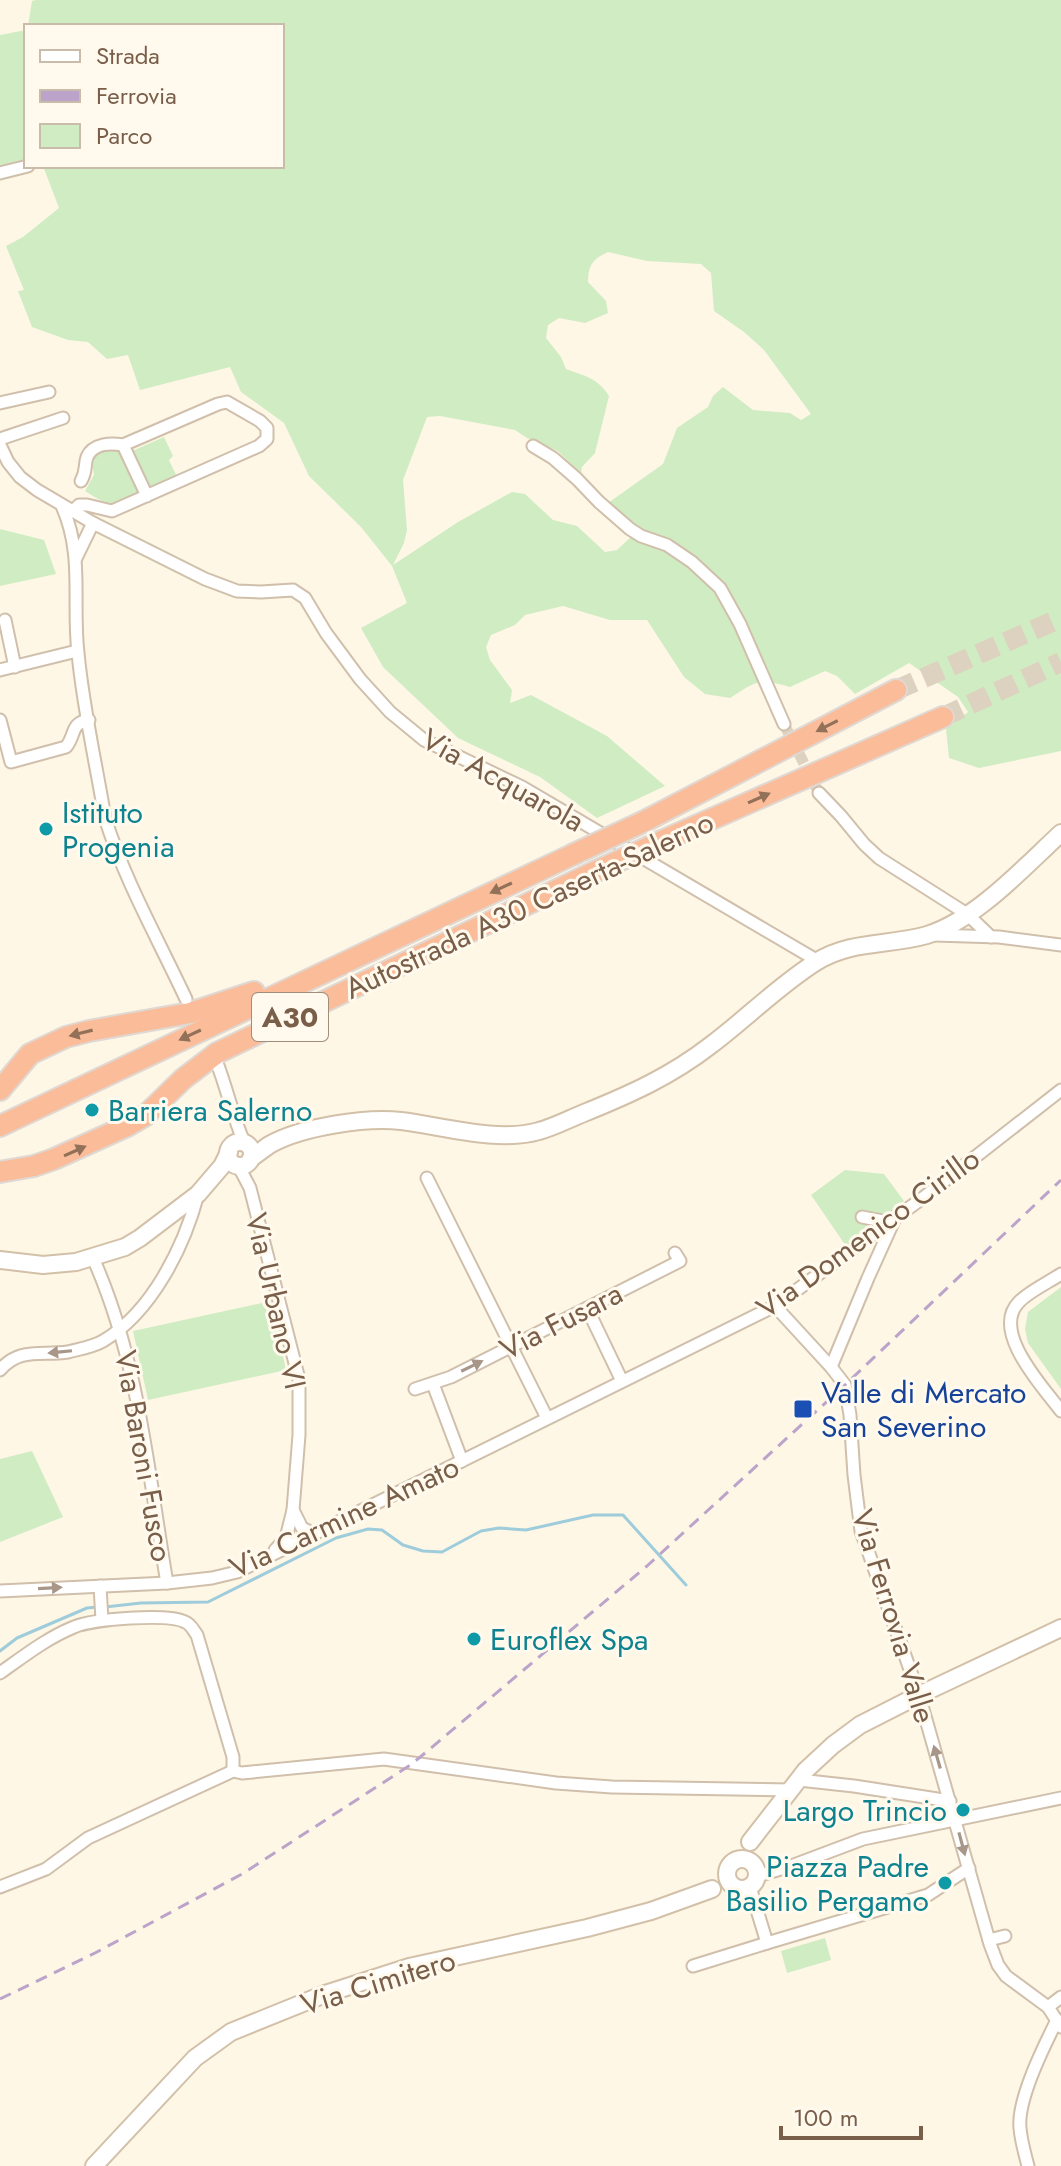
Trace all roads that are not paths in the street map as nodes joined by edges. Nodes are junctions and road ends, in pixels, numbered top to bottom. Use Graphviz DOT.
graph roads {
  1 [pos="24,168"];
  2 [pos="0,173"];
  3 [pos="49,392"];
  4 [pos="0,403"];
  5 [pos="63,418"];
  6 [pos="0,439"];
  7 [pos="0,445"];
  8 [pos="123,445"];
  9 [pos="533,446"];
  10 [pos="81,481"];
  11 [pos="147,496"];
  12 [pos="68,508"];
  13 [pos="93,523"];
  14 [pos="76,558"];
  15 [pos="5,620"];
  16 [pos="77,651"];
  17 [pos="15,667"];
  18 [pos="0,670"];
  19 [pos="896,690"];
  20 [pos="943,717"];
  21 [pos="0,720"];
  22 [pos="89,720"];
  23 [pos="784,724"];
  24 [pos="819,793"];
  25 [pos="1061,833"];
  26 [pos="967,914"];
  27 [pos="927,935"];
  28 [pos="991,937"];
  29 [pos="1061,945"];
  30 [pos="371,950"];
  31 [pos="818,961"];
  32 [pos="186,999"];
  33 [pos="217,1063"];
  34 [pos="0,1090"];
  35 [pos="1061,1090"];
  36 [pos="0,1126"];
  37 [pos="239,1155"];
  38 [pos="0,1172"];
  39 [pos="427,1178"];
  40 [pos="198,1194"];
  41 [pos="862,1217"];
  42 [pos="892,1219"];
  43 [pos="675,1253"];
  44 [pos="93,1258"];
  45 [pos="0,1260"];
  46 [pos="1061,1274"];
  47 [pos="775,1306"];
  48 [pos="587,1308"];
  49 [pos="120,1330"];
  50 [pos="511,1347"];
  51 [pos="831,1367"];
  52 [pos="0,1370"];
  53 [pos="622,1381"];
  54 [pos="433,1384"];
  55 [pos="415,1389"];
  56 [pos="1061,1411"];
  57 [pos="547,1418"];
  58 [pos="462,1461"];
  59 [pos="293,1510"];
  60 [pos="302,1528"];
  61 [pos="314,1534"];
  62 [pos="292,1540"];
  63 [pos="269,1556"];
  64 [pos="167,1583"];
  65 [pos="0,1591"];
  66 [pos="100,1592"];
  67 [pos="102,1617"];
  68 [pos="1061,1628"];
  69 [pos="0,1673"];
  70 [pos="919,1695"];
  71 [pos="233,1771"];
  72 [pos="795,1785"];
  73 [pos="1061,1798"];
  74 [pos="950,1801"];
  75 [pos="956,1819"];
  76 [pos="969,1868"];
  77 [pos="742,1874"];
  78 [pos="0,1887"];
  79 [pos="1005,1936"];
  80 [pos="989,1940"];
  81 [pos="767,1943"];
  82 [pos="693,1966"];
  83 [pos="1061,1997"];
  84 [pos="1048,2007"];
  85 [pos="1059,2023"];
  86 [pos="94,2166"];
  87 [pos="1028,2166"];
  1 -- 2 [label="street"];
  3 -- 4 [label="street"];
  5 -- 6 [label="street"];
  7 -- 12 [label="street"];
  8 -- 10 [label="street"];
  8 -- 11 [label="street"];
  8 -- 11 [label="street"];
  9 -- 23 [label="street"];
  11 -- 12 [label="street"];
  12 -- 13 [label="street"];
  12 -- 14 [label="street"];
  13 -- 14 [label="street"];
  13 -- 31 [label="street, Via Acquarola"];
  14 -- 16 [label="street"];
  15 -- 17 [label="street"];
  16 -- 17 [label="street"];
  16 -- 22 [label="street"];
  17 -- 18 [label="street"];
  19 -- 30 [label="highway, Autostrada A30 Caserta-Salerno / A30, one-way, bridge"];
  38 -- 20 [label="highway, Autostrada A30 Caserta-Salerno / A30, one-way, bridge"];
  21 -- 22 [label="street"];
  22 -- 32 [label="street"];
  24 -- 26 [label="street"];
  25 -- 26 [label="main road"];
  26 -- 27 [label="main road"];
  26 -- 28 [label="street"];
  27 -- 28 [label="street"];
  27 -- 31 [label="main road"];
  28 -- 29 [label="street"];
  30 -- 34 [label="highway, one-way"];
  30 -- 36 [label="highway, Autostrada A30 Caserta-Salerno / A30, one-way"];
  31 -- 37 [label="main road"];
  33 -- 37 [label="street"];
  35 -- 42 [label="street, Via Domenico Cirillo"];
  37 -- 40 [label="main road"];
  37 -- 59 [label="street, Via Urbano VI"];
  39 -- 50 [label="street"];
  40 -- 44 [label="main road"];
  40 -- 49 [label="street, Via Baroni Fusco"];
  41 -- 42 [label="street"];
  42 -- 47 [label="street, Via Domenico Cirillo"];
  42 -- 51 [label="street"];
  43 -- 48 [label="street, Via Fusara"];
  44 -- 45 [label="main road"];
  44 -- 49 [label="street, Via Baroni Fusco"];
  46 -- 56 [label="street"];
  47 -- 51 [label="street, Via Ferrovia Valle"];
  47 -- 53 [label="street, Via Domenico Cirillo"];
  48 -- 50 [label="street, Via Fusara"];
  48 -- 53 [label="street"];
  49 -- 52 [label="street, one-way"];
  49 -- 64 [label="street, Via Baroni Fusco"];
  54 -- 50 [label="street, Via Fusara, one-way"];
  50 -- 57 [label="street"];
  51 -- 70 [label="street, Via Ferrovia Valle"];
  53 -- 57 [label="street, Via Carmine Amato"];
  54 -- 55 [label="street, Via Fusara"];
  54 -- 58 [label="street"];
  57 -- 58 [label="street, Via Carmine Amato"];
  58 -- 61 [label="street, Via Carmine Amato"];
  59 -- 60 [label="street"];
  59 -- 62 [label="street, Via Urbano VI"];
  60 -- 61 [label="street"];
  60 -- 62 [label="street, Via Urbano VI"];
  61 -- 62 [label="street, Via Carmine Amato"];
  62 -- 63 [label="street, Via Urbano VI"];
  63 -- 64 [label="street, Via Carmine Amato"];
  64 -- 66 [label="street, Via Carmine Amato"];
  65 -- 66 [label="street, Via Carmine Amato, one-way"];
  66 -- 67 [label="street"];
  67 -- 69 [label="street"];
  67 -- 71 [label="street"];
  68 -- 70 [label="main road"];
  70 -- 72 [label="main road"];
  74 -- 70 [label="street, Via Ferrovia Valle, one-way"];
  71 -- 72 [label="street"];
  71 -- 78 [label="street"];
  72 -- 74 [label="street"];
  72 -- 77 [label="main road"];
  73 -- 75 [label="street"];
  74 -- 75 [label="street, Via Ferrovia Valle"];
  75 -- 76 [label="street, Via Ferrovia Valle, one-way"];
  75 -- 77 [label="street"];
  76 -- 80 [label="street, Via Ferrovia Valle"];
  76 -- 81 [label="street"];
  77 -- 81 [label="street"];
  77 -- 86 [label="main road, Via Cimitero"];
  79 -- 80 [label="street"];
  80 -- 84 [label="street, Via Ferrovia Valle"];
  81 -- 82 [label="street"];
  83 -- 84 [label="street"];
  84 -- 85 [label="street, Via Ferrovia Valle"];
  85 -- 87 [label="street"];
}
